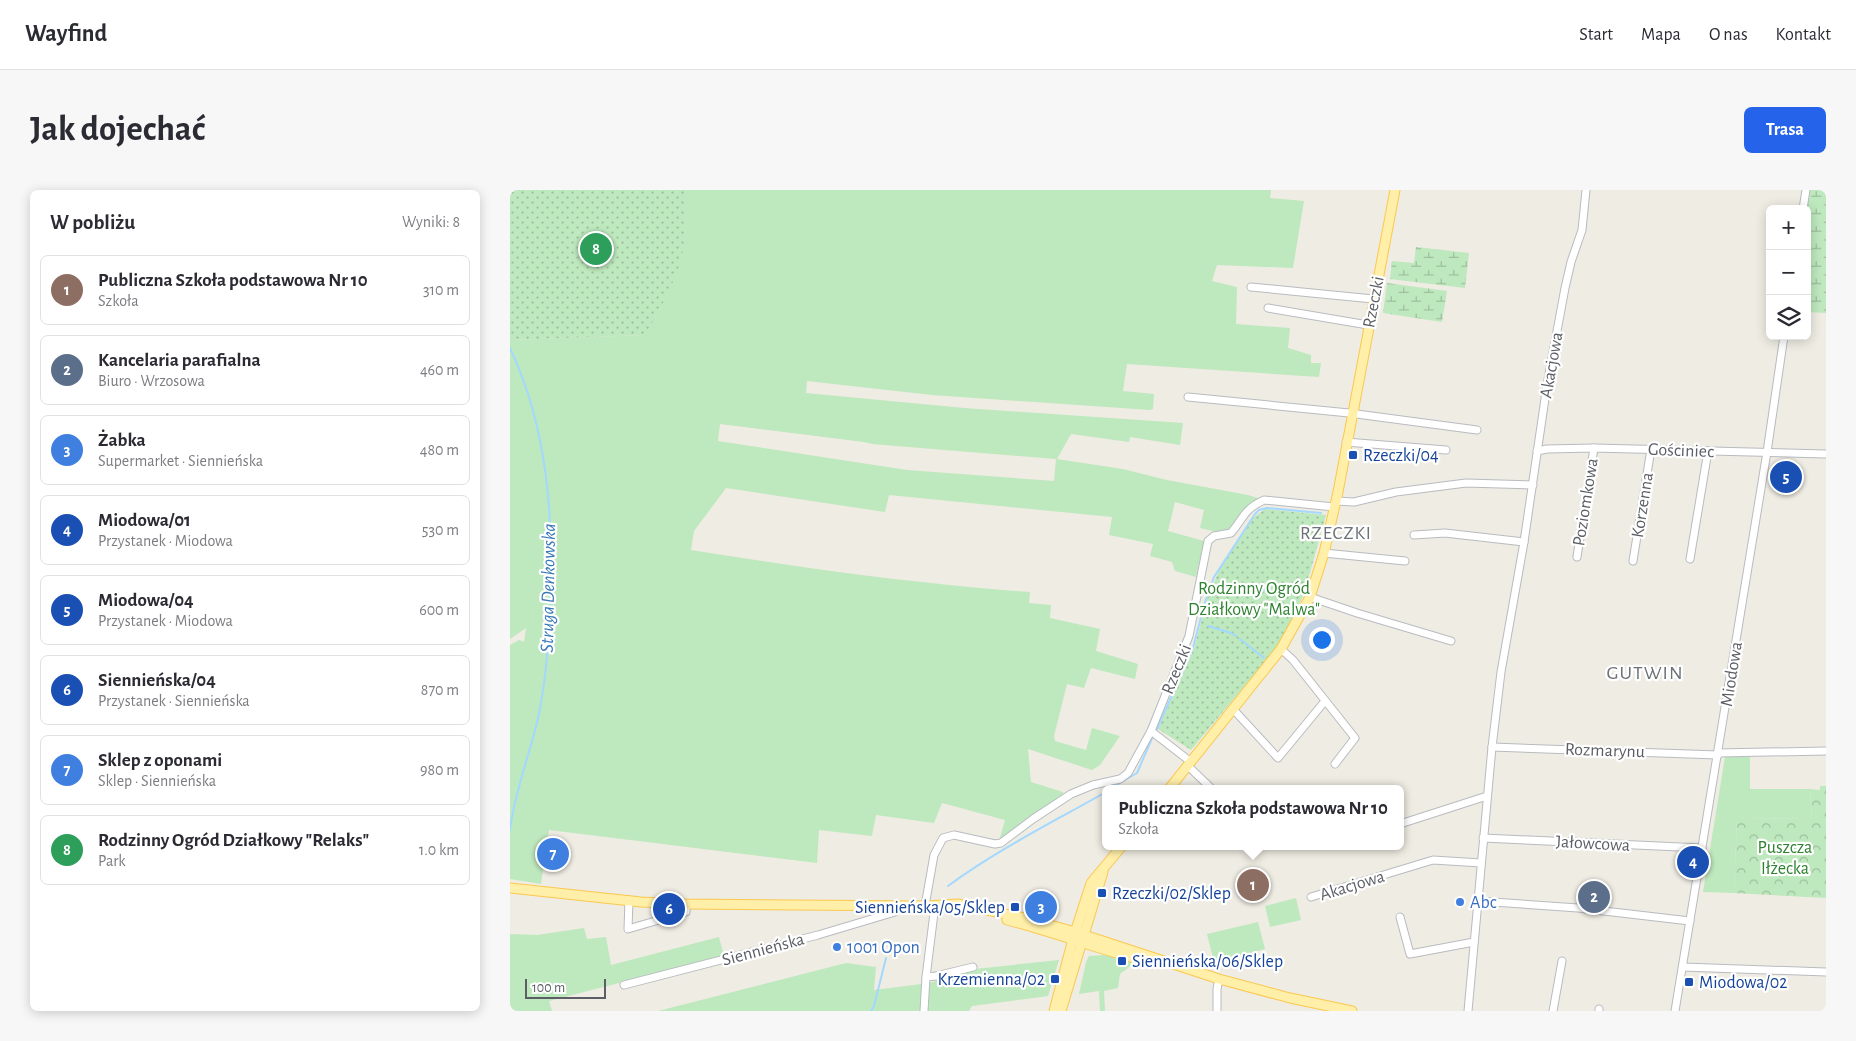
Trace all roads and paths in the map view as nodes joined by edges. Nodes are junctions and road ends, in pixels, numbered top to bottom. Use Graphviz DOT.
graph roads {
  1 [pos="1395,190"];
  2 [pos="1586,190"];
  3 [pos="1806,190"];
  4 [pos="1804,205"];
  5 [pos="1251,287"];
  6 [pos="1373,299"];
  7 [pos="1268,308"];
  8 [pos="1368,325"];
  9 [pos="1783,340"];
  10 [pos="1188,398"];
  11 [pos="1352,414"];
  12 [pos="1477,430"];
  13 [pos="1346,442"];
  14 [pos="1594,448"];
  15 [pos="1651,449"];
  16 [pos="1446,450"];
  17 [pos="1537,451"];
  18 [pos="1708,451"];
  19 [pos="1767,452"];
  20 [pos="1826,454"];
  21 [pos="1533,486"];
  22 [pos="1335,504"];
  23 [pos="1414,535"];
  24 [pos="1524,542"];
  25 [pos="1324,553"];
  26 [pos="1577,557"];
  27 [pos="1690,559"];
  28 [pos="1405,561"];
  29 [pos="1633,561"];
  30 [pos="1310,597"];
  31 [pos="1451,641"];
  32 [pos="1281,650"];
  33 [pos="1325,701"];
  34 [pos="1233,709"];
  35 [pos="1151,731"];
  36 [pos="1492,747"];
  37 [pos="1826,752"];
  38 [pos="1718,754"];
  39 [pos="1189,764"];
  40 [pos="1335,764"];
  41 [pos="1172,785"];
  42 [pos="1208,785"];
  43 [pos="1487,796"];
  44 [pos="1404,823"];
  45 [pos="1484,838"];
  46 [pos="1702,848"];
  47 [pos="1119,850"];
  48 [pos="1481,863"];
  49 [pos="510,888"];
  50 [pos="1311,898"];
  51 [pos="629,900"];
  52 [pos="1478,901"];
  53 [pos="686,904"];
  54 [pos="896,906"];
  55 [pos="925,906"];
  56 [pos="936,906"];
  57 [pos="1400,917"];
  58 [pos="1690,921"];
  59 [pos="1079,937"];
  60 [pos="1474,942"];
  61 [pos="1562,960"];
  62 [pos="1683,966"];
  63 [pos="973,967"];
  64 [pos="1826,972"];
  65 [pos="926,976"];
  66 [pos="1219,980"];
  67 [pos="624,985"];
  68 [pos="924,1011"];
  69 [pos="1054,1011"];
  70 [pos="1061,1011"];
  71 [pos="1217,1011"];
  72 [pos="1352,1011"];
  73 [pos="1468,1011"];
  74 [pos="1553,1011"];
  75 [pos="1675,1011"];
  1 -- 6 [label="main road, Rzeczki"];
  2 -- 17 [label="street, Akacjowa"];
  3 -- 4 [label="street"];
  5 -- 6 [label="street"];
  6 -- 8 [label="main road, Rzeczki"];
  7 -- 8 [label="street"];
  8 -- 11 [label="main road, Rzeczki"];
  9 -- 19 [label="street, Miodowa"];
  10 -- 11 [label="street"];
  11 -- 12 [label="street"];
  11 -- 13 [label="main road, Rzeczki"];
  13 -- 16 [label="street"];
  13 -- 22 [label="main road, Rzeczki"];
  14 -- 15 [label="street, Gościniec"];
  14 -- 17 [label="street, Gościniec"];
  14 -- 26 [label="street, Poziomkowa"];
  15 -- 18 [label="street, Gościniec"];
  15 -- 29 [label="street, Korzenna"];
  17 -- 21 [label="street, Akacjowa"];
  18 -- 19 [label="street, Gościniec"];
  18 -- 27 [label="street"];
  19 -- 20 [label="street, Gościniec"];
  19 -- 38 [label="street, Miodowa"];
  21 -- 22 [label="street, Rzeczki"];
  21 -- 24 [label="street, Akacjowa"];
  22 -- 25 [label="main road, Rzeczki"];
  22 -- 35 [label="street, Rzeczki"];
  23 -- 24 [label="street"];
  24 -- 36 [label="street, Akacjowa"];
  25 -- 28 [label="street"];
  25 -- 30 [label="main road, Rzeczki"];
  30 -- 31 [label="street"];
  30 -- 32 [label="main road, Rzeczki"];
  32 -- 33 [label="street"];
  32 -- 34 [label="main road, Rzeczki"];
  33 -- 34 [label="street"];
  33 -- 40 [label="street"];
  34 -- 39 [label="main road, Rzeczki"];
  35 -- 39 [label="street"];
  35 -- 55 [label="street, Rzeczki"];
  36 -- 38 [label="street, Rozmarynu"];
  36 -- 43 [label="street, Akacjowa"];
  37 -- 38 [label="street, Rozmarynu"];
  38 -- 46 [label="street, Miodowa"];
  39 -- 41 [label="main road, Rzeczki"];
  39 -- 42 [label="street"];
  43 -- 44 [label="street"];
  43 -- 45 [label="street, Akacjowa"];
  45 -- 46 [label="street, Jałowcowa"];
  45 -- 48 [label="street, Akacjowa"];
  46 -- 58 [label="street, Miodowa"];
  47 -- 59 [label="main road"];
  48 -- 50 [label="street, Akacjowa"];
  48 -- 52 [label="street, Akacjowa"];
  49 -- 51 [label="main road, Siennieńska"];
  51 -- 53 [label="main road, Siennieńska"];
  51 -- 53 [label="street"];
  52 -- 58 [label="street"];
  52 -- 60 [label="street, Akacjowa"];
  53 -- 54 [label="main road, Siennieńska"];
  54 -- 55 [label="main road, Siennieńska"];
  54 -- 67 [label="street, Siennieńska"];
  55 -- 56 [label="main road, Siennieńska"];
  56 -- 59 [label="main road, Siennieńska"];
  56 -- 65 [label="street"];
  57 -- 60 [label="street"];
  58 -- 62 [label="street, Miodowa"];
  59 -- 66 [label="main road, Siennieńska"];
  59 -- 69 [label="main road"];
  59 -- 70 [label="main road"];
  60 -- 73 [label="street, Akacjowa"];
  61 -- 74 [label="street"];
  62 -- 64 [label="street"];
  62 -- 75 [label="street, Miodowa"];
  63 -- 65 [label="street"];
  65 -- 68 [label="street"];
  66 -- 71 [label="street"];
  66 -- 72 [label="main road, Siennieńska"];
}
